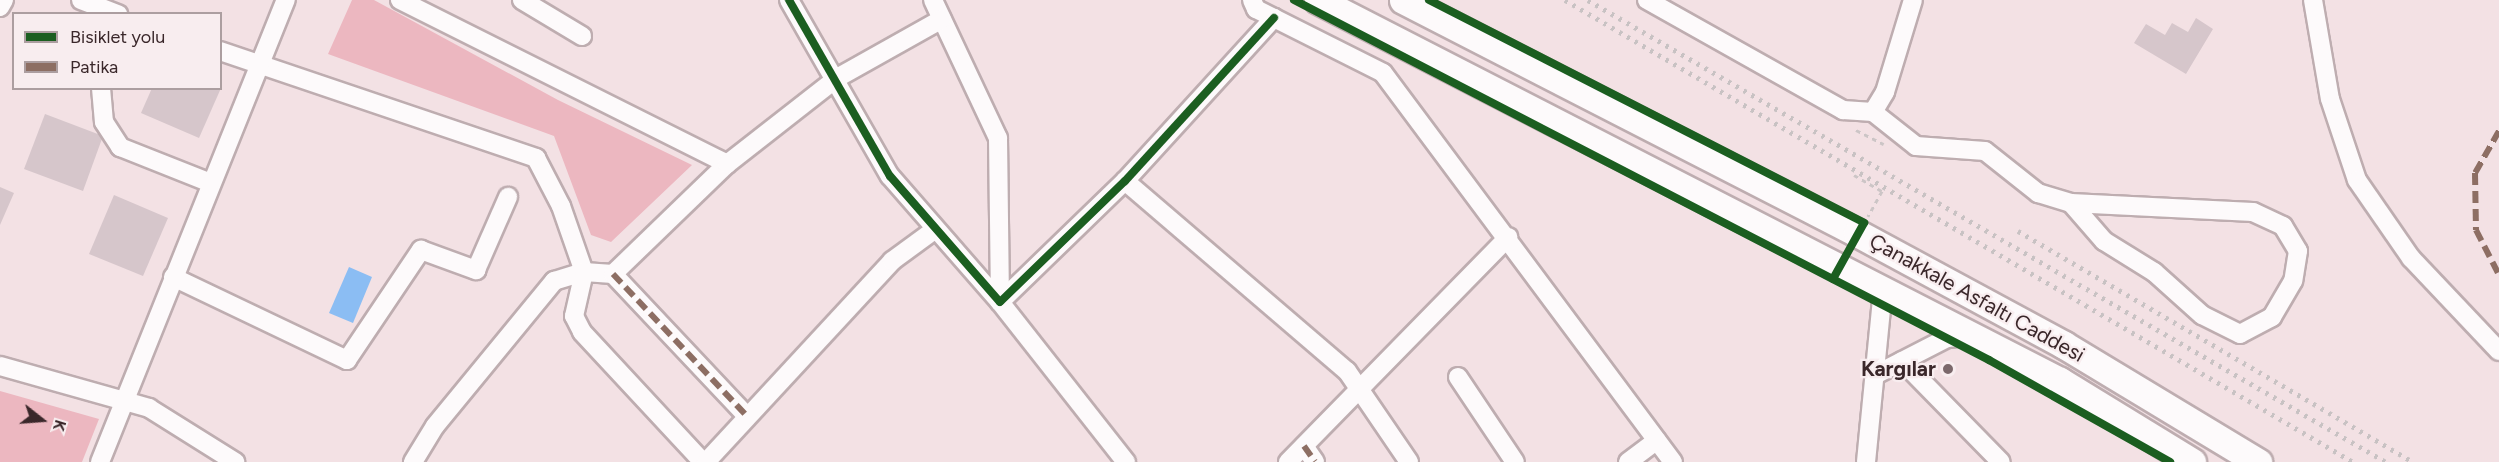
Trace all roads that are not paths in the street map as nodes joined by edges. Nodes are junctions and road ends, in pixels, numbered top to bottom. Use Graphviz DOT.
graph roads {
  1 [pos="4,0"];
  2 [pos="81,0"];
  3 [pos="286,0"];
  4 [pos="400,0"];
  5 [pos="522,0"];
  6 [pos="789,0"];
  7 [pos="933,0"];
  8 [pos="1252,0"];
  9 [pos="1318,0"];
  10 [pos="1403,0"];
  11 [pos="1647,0"];
  12 [pos="1913,0"];
  13 [pos="2313,0"];
  14 [pos="0,8"];
  15 [pos="113,12"];
  16 [pos="1274,18"];
  17 [pos="942,19"];
  18 [pos="582,36"];
  19 [pos="222,52"];
  20 [pos="260,65"];
  21 [pos="837,78"];
  22 [pos="101,90"];
  23 [pos="1873,112"];
  24 [pos="727,164"];
  25 [pos="1125,181"];
  26 [pos="212,183"];
  27 [pos="508,197"];
  28 [pos="2071,203"];
  29 [pos="933,231"];
  30 [pos="1508,237"];
  31 [pos="584,272"];
  32 [pos="613,274"];
  33 [pos="173,278"];
  34 [pos="1883,290"];
  35 [pos="999,302"];
  36 [pos="1972,336"];
  37 [pos="2499,351"];
  38 [pos="1902,361"];
  39 [pos="0,366"];
  40 [pos="1875,375"];
  41 [pos="1458,377"];
  42 [pos="1359,390"];
  43 [pos="122,401"];
  44 [pos="747,416"];
  45 [pos="1658,440"];
  46 [pos="1304,446"];
  47 [pos="100,462"];
  48 [pos="235,462"];
  49 [pos="413,462"];
  50 [pos="704,462"];
  51 [pos="1126,462"];
  52 [pos="1288,462"];
  53 [pos="1316,462"];
  54 [pos="1409,462"];
  55 [pos="1515,462"];
  56 [pos="1628,462"];
  57 [pos="1673,462"];
  58 [pos="1866,462"];
  59 [pos="2001,462"];
  60 [pos="2192,462"];
  61 [pos="2258,462"];
  1 -- 14 [label="street"];
  2 -- 15 [label="street"];
  3 -- 20 [label="street"];
  4 -- 24 [label="street"];
  5 -- 18 [label="street"];
  6 -- 21 [label="street"];
  7 -- 17 [label="street"];
  8 -- 16 [label="street"];
  9 -- 34 [label="highway"];
  10 -- 61 [label="highway, Çanakkale Asfaltı Caddesi"];
  11 -- 23 [label="street"];
  12 -- 23 [label="street"];
  13 -- 37 [label="street"];
  16 -- 25 [label="street"];
  16 -- 30 [label="street"];
  17 -- 21 [label="street"];
  17 -- 35 [label="street"];
  19 -- 20 [label="street"];
  20 -- 26 [label="street"];
  20 -- 31 [label="street"];
  21 -- 24 [label="street"];
  21 -- 29 [label="street"];
  22 -- 26 [label="street"];
  23 -- 28 [label="street"];
  24 -- 32 [label="street"];
  25 -- 35 [label="street"];
  25 -- 42 [label="street"];
  26 -- 33 [label="street"];
  27 -- 33 [label="street"];
  28 -- 28 [label="street"];
  29 -- 35 [label="street"];
  29 -- 44 [label="street"];
  30 -- 42 [label="street"];
  30 -- 45 [label="street"];
  31 -- 32 [label="street"];
  31 -- 49 [label="street"];
  31 -- 50 [label="street"];
  32 -- 44 [label="street"];
  33 -- 43 [label="street"];
  34 -- 36 [label="highway"];
  34 -- 40 [label="street"];
  35 -- 51 [label="street"];
  36 -- 38 [label="street"];
  36 -- 60 [label="highway"];
  38 -- 40 [label="street"];
  38 -- 59 [label="street"];
  39 -- 43 [label="street"];
  40 -- 58 [label="street"];
  41 -- 55 [label="street"];
  42 -- 46 [label="street"];
  42 -- 54 [label="street"];
  43 -- 47 [label="street"];
  43 -- 48 [label="street"];
  44 -- 50 [label="street"];
  45 -- 56 [label="street"];
  45 -- 57 [label="street"];
  46 -- 52 [label="street"];
  46 -- 53 [label="street"];
}
